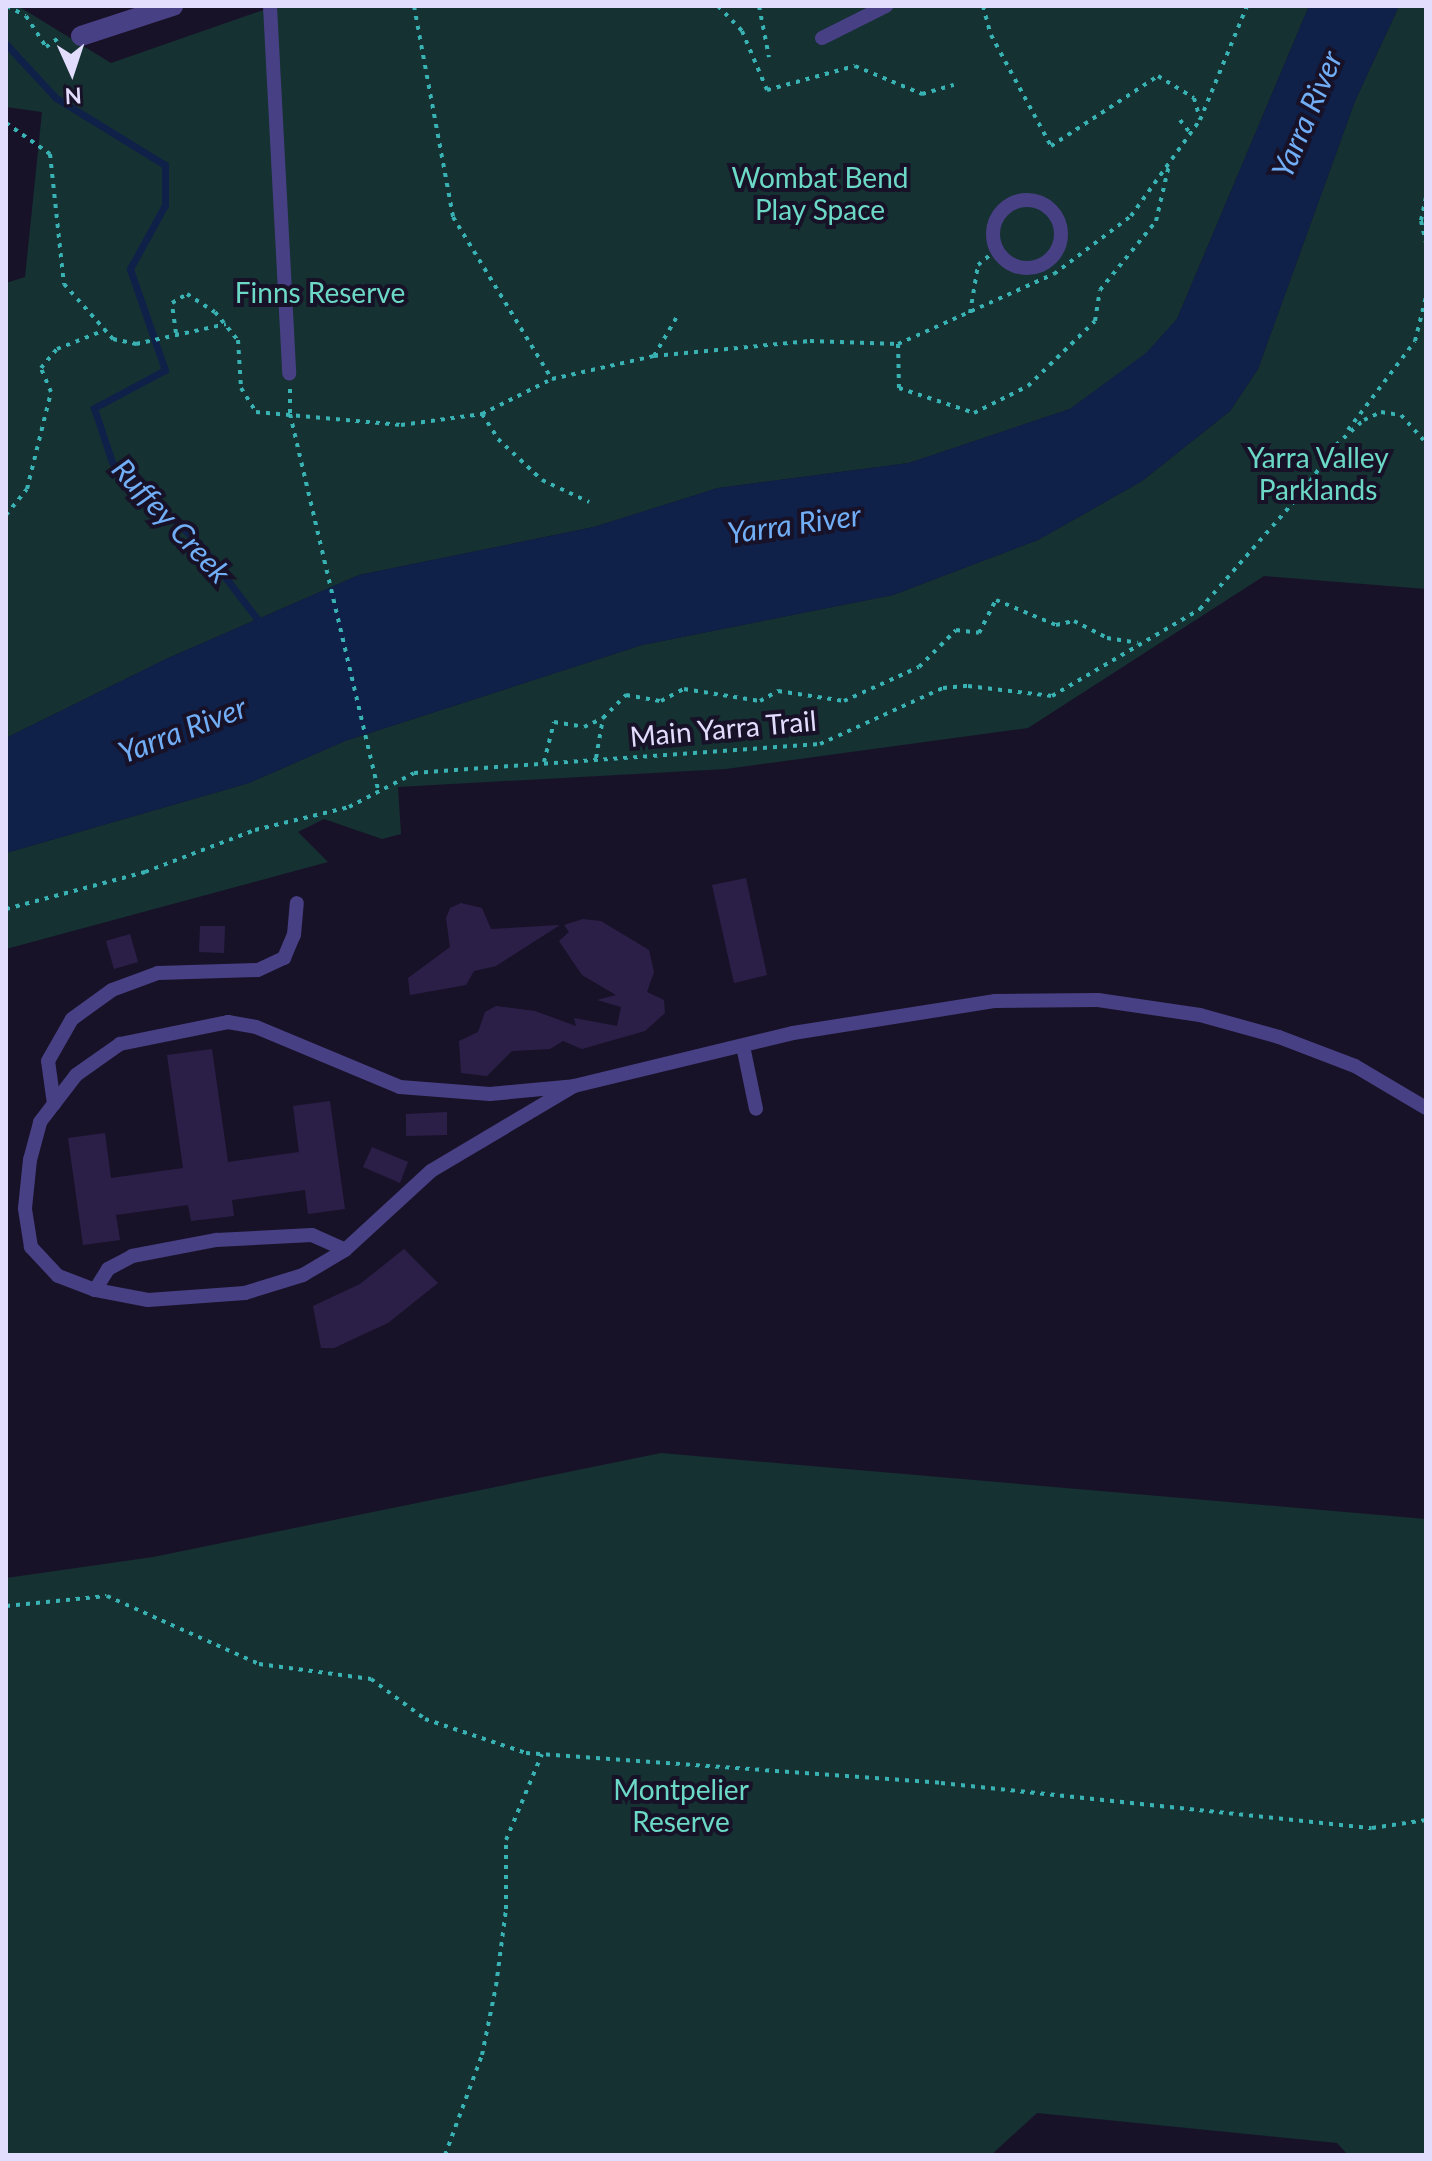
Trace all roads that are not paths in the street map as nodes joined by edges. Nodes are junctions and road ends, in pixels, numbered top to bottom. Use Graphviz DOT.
graph roads {
  1 [pos="173,6"];
  2 [pos="270,6"];
  3 [pos="886,6"];
  4 [pos="81,36"];
  5 [pos="822,38"];
  6 [pos="997,249"];
  7 [pos="289,374"];
  8 [pos="297,903"];
  9 [pos="743,1046"];
  10 [pos="574,1086"];
  11 [pos="54,1104"];
  12 [pos="1426,1108"];
  13 [pos="756,1109"];
  14 [pos="345,1250"];
  15 [pos="95,1290"];
  1 -- 4 [label="street"];
  2 -- 7 [label="lane"];
  3 -- 5 [label="lane"];
  6 -- 6 [label="lane"];
  8 -- 11 [label="lane"];
  9 -- 10 [label="lane"];
  9 -- 12 [label="lane"];
  9 -- 13 [label="lane"];
  10 -- 11 [label="lane"];
  10 -- 14 [label="lane"];
  11 -- 15 [label="lane"];
  14 -- 15 [label="lane"];
  14 -- 15 [label="lane"];
}
